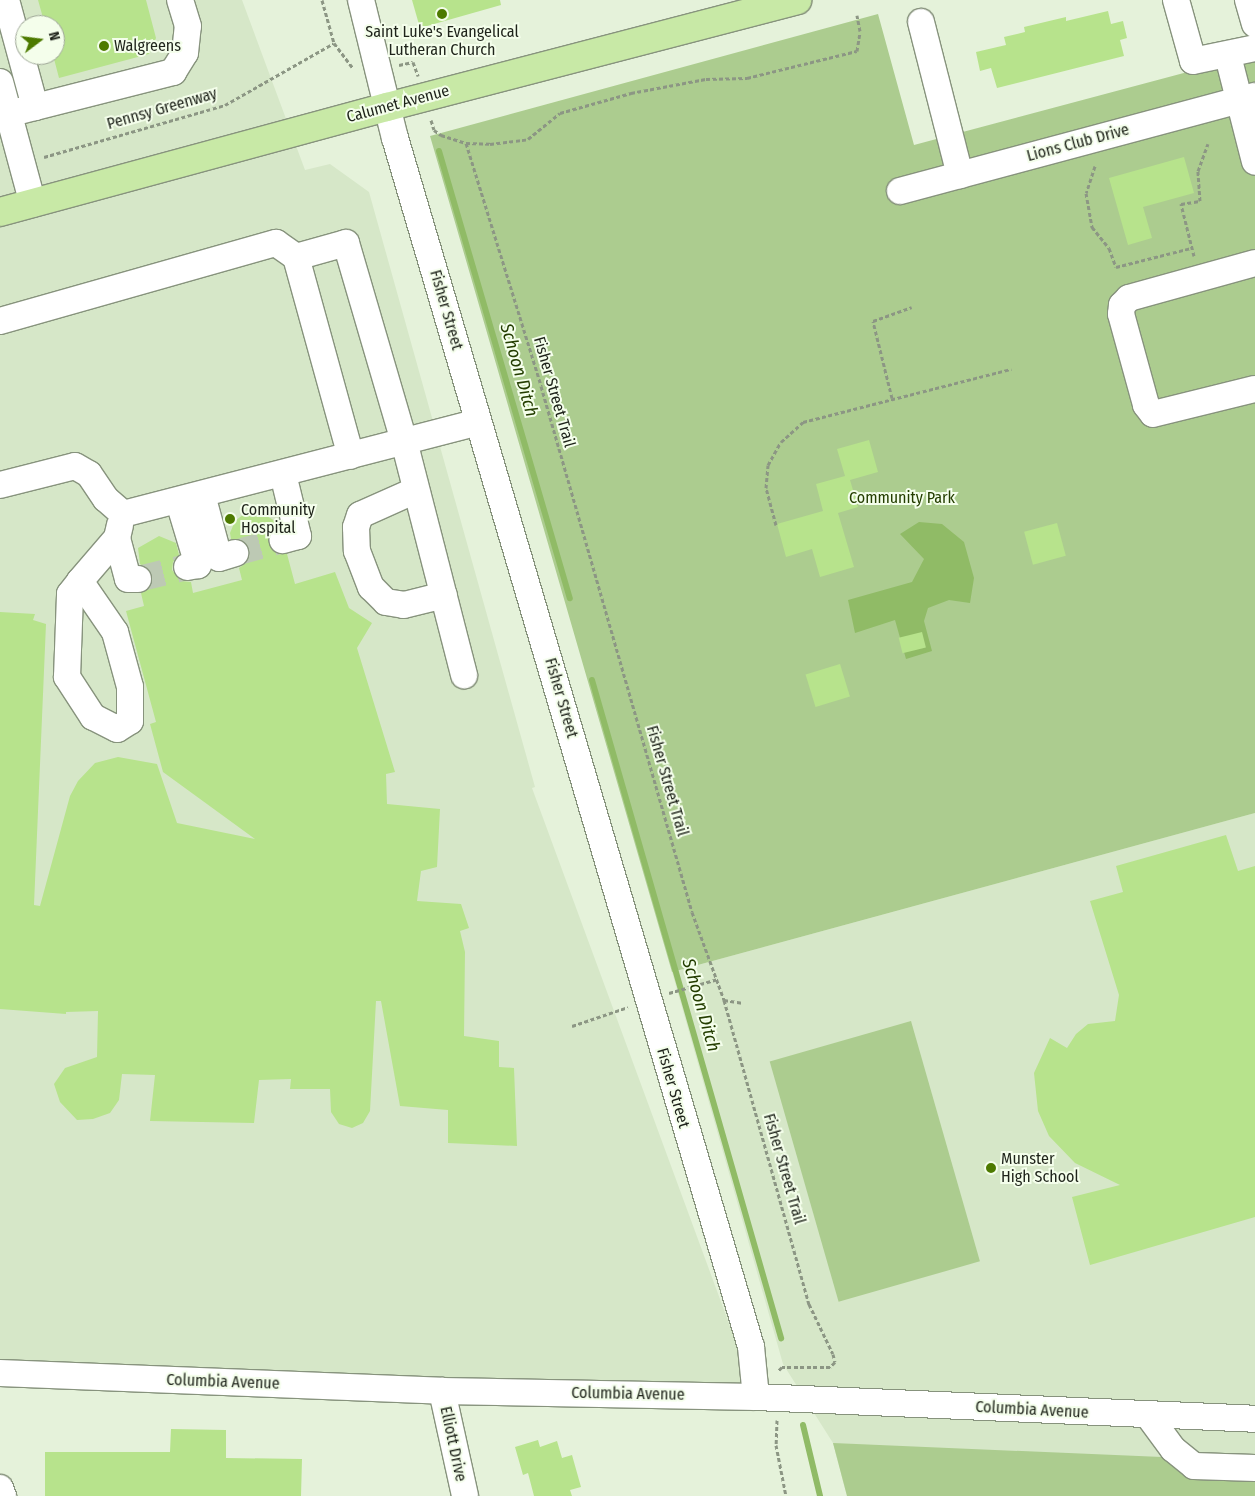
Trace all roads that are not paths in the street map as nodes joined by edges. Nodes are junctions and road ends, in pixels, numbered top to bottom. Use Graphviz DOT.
graph roads {
  1 [pos="6,0"];
  2 [pos="180,0"];
  3 [pos="361,0"];
  4 [pos="797,0"];
  5 [pos="1176,0"];
  6 [pos="1248,0"];
  7 [pos="921,22"];
  8 [pos="1255,24"];
  9 [pos="1255,48"];
  10 [pos="1228,56"];
  11 [pos="0,82"];
  12 [pos="1247,98"];
  13 [pos="35,107"];
  14 [pos="387,107"];
  15 [pos="4,115"];
  16 [pos="1255,162"];
  17 [pos="960,175"];
  18 [pos="900,191"];
  19 [pos="33,204"];
  20 [pos="0,212"];
  21 [pos="296,257"];
  22 [pos="1255,263"];
  23 [pos="0,321"];
  24 [pos="1255,389"];
  25 [pos="478,422"];
  26 [pos="404,441"];
  27 [pos="351,456"];
  28 [pos="283,474"];
  29 [pos="0,484"];
  30 [pos="416,490"];
  31 [pos="191,499"];
  32 [pos="120,526"];
  33 [pos="283,540"];
  34 [pos="235,553"];
  35 [pos="187,568"];
  36 [pos="138,579"];
  37 [pos="80,581"];
  38 [pos="444,595"];
  39 [pos="464,675"];
  40 [pos="0,1373"];
  41 [pos="442,1391"];
  42 [pos="756,1398"];
  43 [pos="1148,1415"];
  44 [pos="1255,1419"];
  45 [pos="1255,1468"];
  46 [pos="0,1488"];
  47 [pos="3,1496"];
  48 [pos="464,1496"];
  1 -- 13 [label="street"];
  2 -- 13 [label="street"];
  3 -- 14 [label="street, Fisher Street"];
  4 -- 14 [label="main road, Calumet Avenue"];
  5 -- 10 [label="street"];
  6 -- 8 [label="street"];
  7 -- 17 [label="street"];
  9 -- 10 [label="street"];
  10 -- 12 [label="street"];
  11 -- 15 [label="street"];
  12 -- 16 [label="street"];
  12 -- 17 [label="street, Lions Club Drive"];
  13 -- 15 [label="street"];
  14 -- 19 [label="main road, Calumet Avenue"];
  14 -- 25 [label="street, Fisher Street"];
  15 -- 19 [label="street"];
  17 -- 18 [label="street, Lions Club Drive"];
  19 -- 20 [label="main road, Calumet Avenue"];
  21 -- 23 [label="street"];
  21 -- 26 [label="street"];
  21 -- 27 [label="street"];
  22 -- 24 [label="street"];
  25 -- 26 [label="street"];
  25 -- 42 [label="street, Fisher Street"];
  26 -- 27 [label="street"];
  26 -- 30 [label="street"];
  27 -- 28 [label="street"];
  28 -- 31 [label="street"];
  28 -- 33 [label="street"];
  29 -- 32 [label="street"];
  30 -- 38 [label="street"];
  30 -- 38 [label="street"];
  31 -- 32 [label="street"];
  31 -- 34 [label="street"];
  31 -- 35 [label="street"];
  32 -- 36 [label="street"];
  32 -- 37 [label="street"];
  37 -- 37 [label="street"];
  38 -- 39 [label="street"];
  40 -- 41 [label="street, Columbia Avenue"];
  41 -- 42 [label="street, Columbia Avenue"];
  41 -- 48 [label="street, Elliott Drive"];
  42 -- 43 [label="street, Columbia Avenue"];
  43 -- 44 [label="street, Columbia Avenue"];
  43 -- 45 [label="street"];
  46 -- 47 [label="street"];
}
